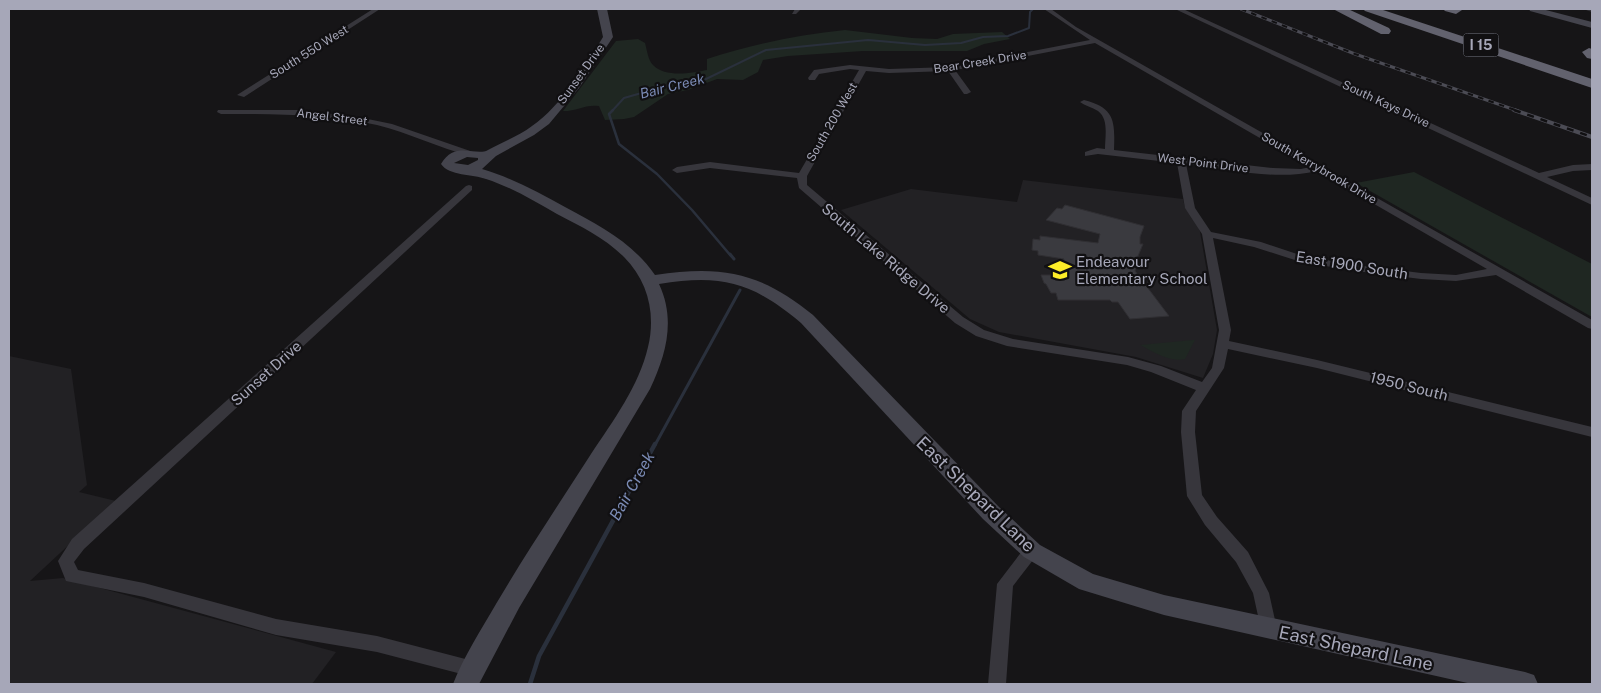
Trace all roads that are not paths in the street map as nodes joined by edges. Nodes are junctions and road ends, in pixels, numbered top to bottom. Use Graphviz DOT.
graph roads {
  1 [pos="377,9"];
  2 [pos="602,9"];
  3 [pos="1047,9"];
  4 [pos="1178,9"];
  5 [pos="1340,9"];
  6 [pos="1369,9"];
  7 [pos="1398,9"];
  8 [pos="1532,9"];
  9 [pos="1588,9"];
  10 [pos="1592,10"];
  11 [pos="1592,25"];
  12 [pos="1385,31"];
  13 [pos="1096,41"];
  14 [pos="863,68"];
  15 [pos="950,69"];
  16 [pos="1509,70"];
  17 [pos="1592,73"];
  18 [pos="812,78"];
  19 [pos="1592,84"];
  20 [pos="967,92"];
  21 [pos="1592,93"];
  22 [pos="241,95"];
  23 [pos="1084,102"];
  24 [pos="221,112"];
  25 [pos="438,145"];
  26 [pos="1109,152"];
  27 [pos="1088,154"];
  28 [pos="479,156"];
  29 [pos="1181,160"];
  30 [pos="448,161"];
  31 [pos="1592,167"];
  32 [pos="1319,168"];
  33 [pos="462,170"];
  34 [pos="676,170"];
  35 [pos="802,176"];
  36 [pos="1537,176"];
  37 [pos="507,182"];
  38 [pos="469,188"];
  39 [pos="1592,202"];
  40 [pos="1207,234"];
  41 [pos="1498,272"];
  42 [pos="650,281"];
  43 [pos="1592,325"];
  44 [pos="1224,344"];
  45 [pos="1204,388"];
  46 [pos="1592,432"];
  47 [pos="1032,552"];
  48 [pos="1268,629"];
  49 [pos="469,677"];
  50 [pos="997,684"];
  51 [pos="1525,684"];
  1 -- 22 [label="street, South 550 West"];
  2 -- 28 [label="main road, Sunset Drive"];
  3 -- 13 [label="street, South Kerrybrook Drive"];
  4 -- 36 [label="street, South Kays Drive"];
  5 -- 12 [label="highway"];
  6 -- 19 [label="highway, I 15"];
  7 -- 17 [label="highway, I 15"];
  8 -- 11 [label="main road"];
  9 -- 10 [label="street"];
  13 -- 15 [label="street, Bear Creek Drive"];
  13 -- 32 [label="street, South Kerrybrook Drive"];
  14 -- 15 [label="street, Bear Creek Drive"];
  14 -- 18 [label="street, Bear Creek Drive"];
  14 -- 35 [label="street, South 200 West"];
  15 -- 20 [label="street"];
  16 -- 21 [label="highway"];
  23 -- 26 [label="street"];
  24 -- 25 [label="street, Angel Street"];
  25 -- 28 [label="street, Angel Street"];
  25 -- 30 [label="street"];
  26 -- 27 [label="street, West Point Drive"];
  26 -- 29 [label="street, West Point Drive"];
  28 -- 30 [label="main road"];
  28 -- 33 [label="main road"];
  28 -- 37 [label="main road"];
  29 -- 32 [label="street, West Point Drive"];
  29 -- 40 [label="street"];
  30 -- 33 [label="main road"];
  31 -- 36 [label="street"];
  32 -- 41 [label="street, South Kerrybrook Drive"];
  33 -- 37 [label="main road"];
  34 -- 35 [label="street"];
  35 -- 45 [label="street, South Lake Ridge Drive"];
  36 -- 39 [label="street, South Kays Drive"];
  37 -- 42 [label="main road"];
  38 -- 49 [label="street, Sunset Drive"];
  40 -- 41 [label="street, East 1900 South"];
  40 -- 44 [label="street"];
  41 -- 43 [label="street, South Kerrybrook Drive"];
  42 -- 47 [label="main road, East Shepard Lane"];
  42 -- 49 [label="main road"];
  44 -- 45 [label="street"];
  44 -- 46 [label="street, 1950 South"];
  45 -- 48 [label="street"];
  47 -- 48 [label="main road, East Shepard Lane"];
  47 -- 50 [label="street"];
  48 -- 51 [label="main road, East Shepard Lane"];
}
